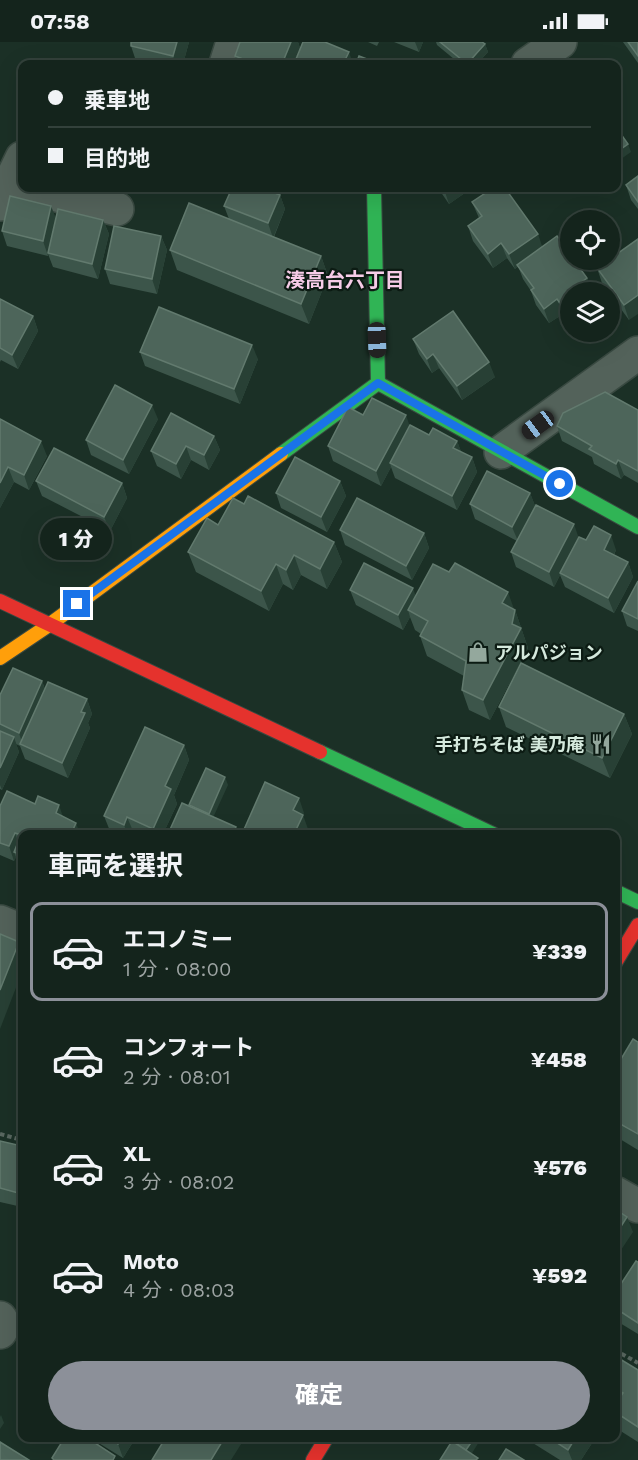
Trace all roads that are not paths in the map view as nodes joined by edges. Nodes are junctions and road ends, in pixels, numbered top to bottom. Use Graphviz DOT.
graph roads {
  1 [pos="233,42"];
  2 [pos="560,42"];
  3 [pos="227,60"];
  4 [pos="534,60"];
  5 [pos="63,192"];
  6 [pos="374,192"];
  7 [pos="117,209"];
  8 [pos="638,353"];
  9 [pos="624,380"];
  10 [pos="378,383"];
  11 [pos="501,452"];
  12 [pos="638,527"];
  13 [pos="0,601"];
  14 [pos="49,625"];
  15 [pos="0,658"];
  16 [pos="485,830"];
  17 [pos="620,893"];
  18 [pos="638,902"];
  19 [pos="0,922"];
  20 [pos="638,925"];
  21 [pos="18,929"];
  22 [pos="620,955"];
  23 [pos="620,1196"];
  24 [pos="638,1206"];
  25 [pos="0,1318"];
  26 [pos="0,1332"];
  27 [pos="324,1442"];
  28 [pos="313,1460"];
  1 -- 3 [label="street"];
  2 -- 4 [label="street"];
  5 -- 7 [label="street"];
  6 -- 10 [label="street"];
  8 -- 9 [label="street"];
  9 -- 11 [label="street"];
  10 -- 11 [label="street"];
  10 -- 14 [label="street"];
  11 -- 12 [label="street"];
  13 -- 14 [label="street"];
  14 -- 15 [label="street"];
  14 -- 16 [label="street"];
  17 -- 18 [label="street"];
  19 -- 21 [label="street"];
  20 -- 22 [label="street"];
  23 -- 24 [label="street"];
  25 -- 26 [label="street"];
  27 -- 28 [label="street"];
}
